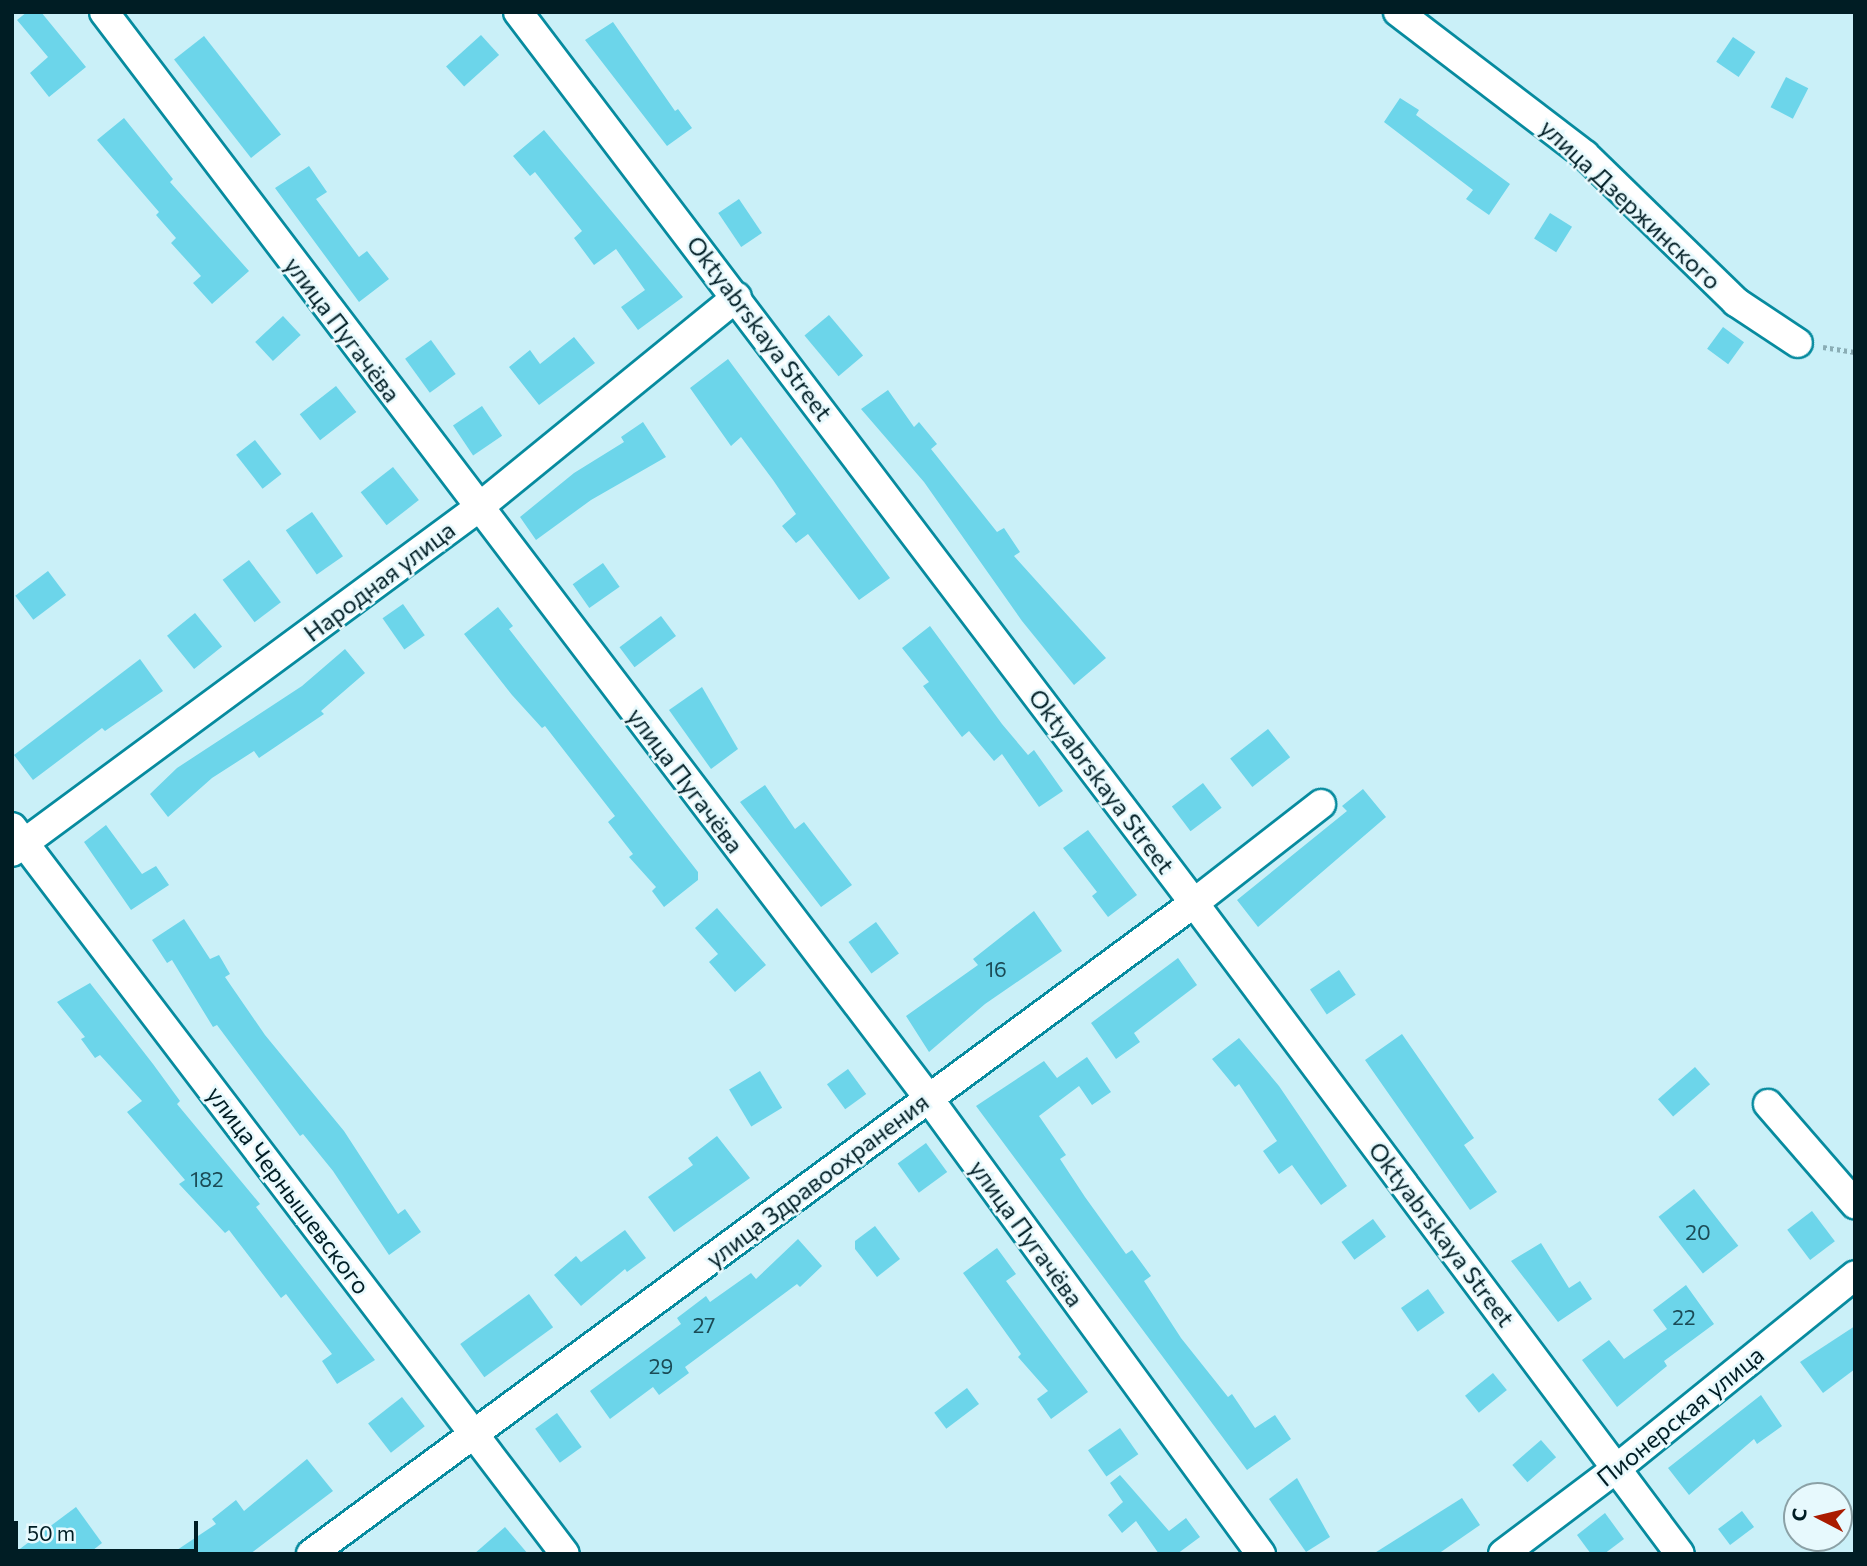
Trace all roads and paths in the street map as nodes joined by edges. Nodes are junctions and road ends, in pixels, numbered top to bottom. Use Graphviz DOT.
graph roads {
  1 [pos="104,12"];
  2 [pos="518,12"];
  3 [pos="1398,12"];
  4 [pos="737,297"];
  5 [pos="1798,343"];
  6 [pos="1855,352"];
  7 [pos="478,508"];
  8 [pos="1321,804"];
  9 [pos="16,841"];
  10 [pos="1194,903"];
  11 [pos="927,1096"];
  12 [pos="1768,1104"];
  13 [pos="1855,1204"];
  14 [pos="1855,1275"];
  15 [pos="477,1435"];
  16 [pos="1617,1468"];
  17 [pos="311,1554"];
  18 [pos="565,1554"];
  19 [pos="1261,1554"];
  20 [pos="1503,1554"];
  21 [pos="1680,1554"];
  1 -- 7 [label="street, улица Пугачёва"];
  2 -- 4 [label="street, Oktyabrskaya Street"];
  3 -- 5 [label="street, улица Дзержинского"];
  4 -- 7 [label="street, Народная улица"];
  4 -- 10 [label="street, Oktyabrskaya Street"];
  5 -- 6 [label="path"];
  7 -- 9 [label="street, Народная улица"];
  7 -- 11 [label="street, улица Пугачёва"];
  8 -- 10 [label="street, улица Здравоохранения"];
  9 -- 15 [label="street, улица Чернышевского"];
  10 -- 11 [label="street, улица Здравоохранения"];
  10 -- 16 [label="street, Oktyabrskaya Street"];
  11 -- 15 [label="street, улица Здравоохранения"];
  11 -- 19 [label="street, улица Пугачёва"];
  12 -- 13 [label="street"];
  14 -- 16 [label="street, Пионерская улица"];
  15 -- 17 [label="street, улица Здравоохранения"];
  15 -- 18 [label="street, улица Чернышевского"];
  16 -- 20 [label="street, Пионерская улица"];
  16 -- 21 [label="street, Oktyabrskaya Street"];
}
